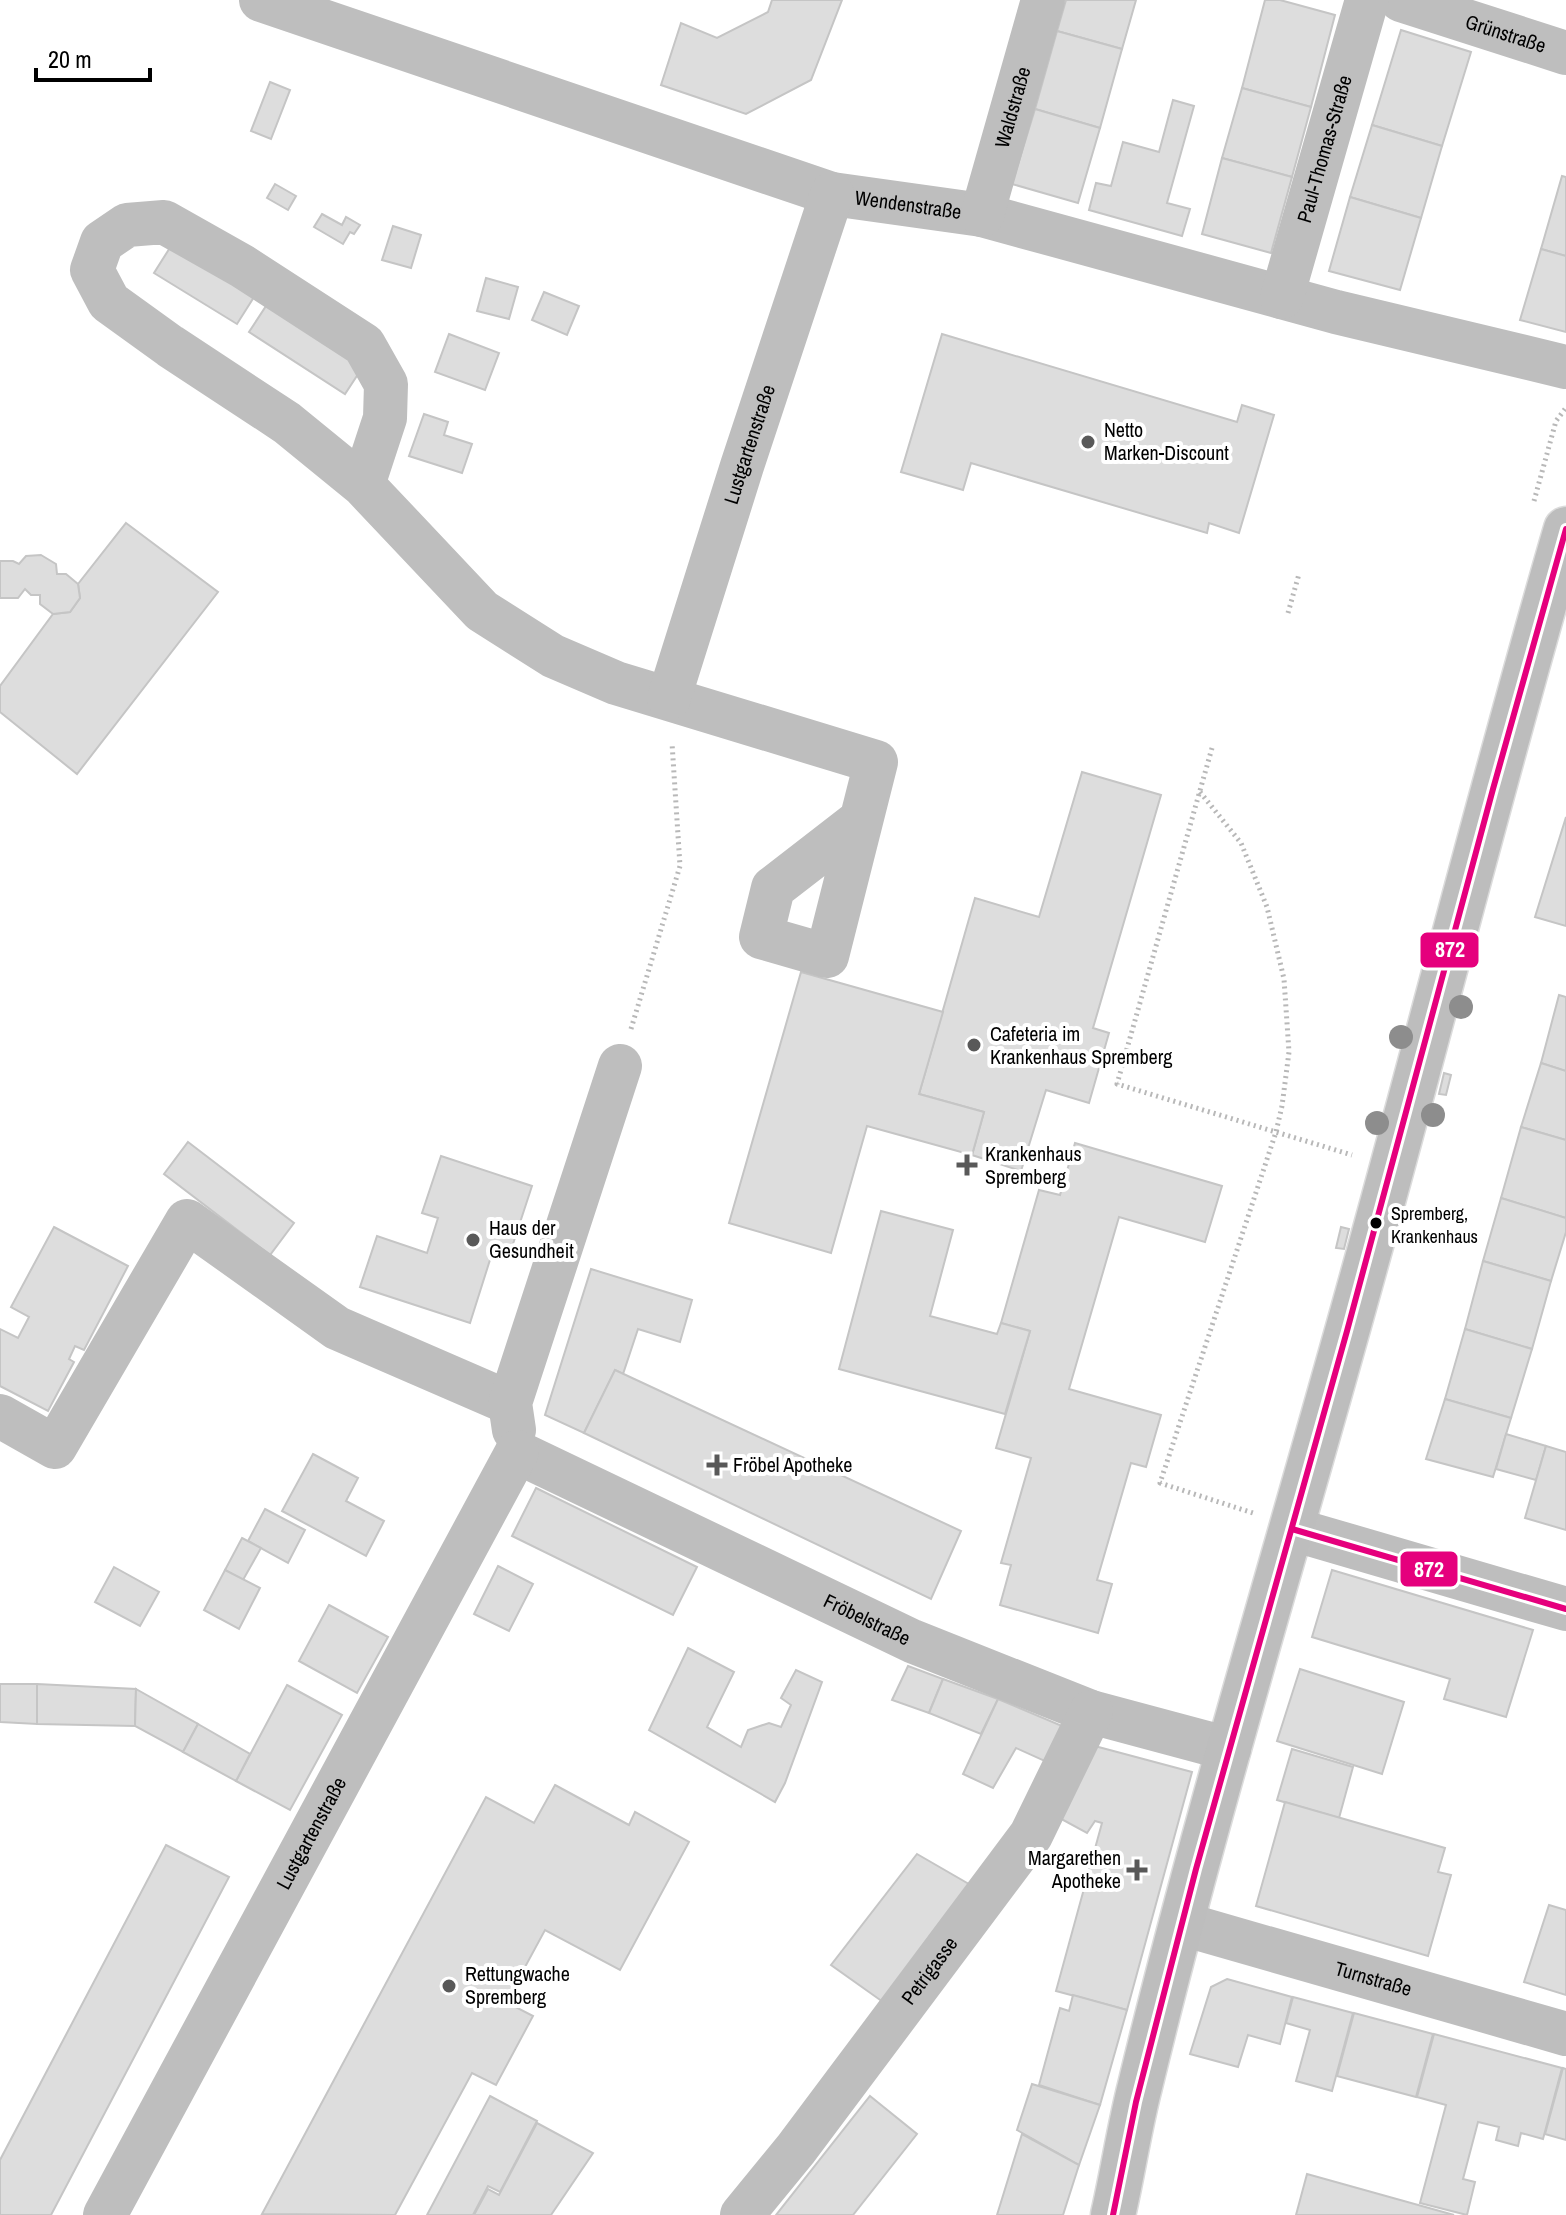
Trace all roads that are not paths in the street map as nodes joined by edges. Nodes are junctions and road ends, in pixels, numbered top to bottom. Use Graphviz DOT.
graph roads {
  1 [pos="261,0"];
  2 [pos="1043,0"];
  3 [pos="1367,0"];
  4 [pos="1401,0"];
  5 [pos="1566,53"];
  6 [pos="832,194"];
  7 [pos="982,215"];
  8 [pos="1282,297"];
  9 [pos="1566,367"];
  10 [pos="363,485"];
  11 [pos="1562,556"];
  12 [pos="669,698"];
  13 [pos="861,820"];
  14 [pos="620,1066"];
  15 [pos="510,1403"];
  16 [pos="0,1416"];
  17 [pos="517,1452"];
  18 [pos="1277,1522"];
  19 [pos="1566,1609"];
  20 [pos="1091,1712"];
  21 [pos="1229,1749"];
  22 [pos="1183,1924"];
  23 [pos="1566,2034"];
  24 [pos="105,2215"];
  25 [pos="742,2215"];
  26 [pos="1113,2215"];
  1 -- 6 [label="street, Wendenstraße"];
  2 -- 7 [label="street, Waldstraße"];
  3 -- 8 [label="street, Paul-Thomas-Straße"];
  4 -- 5 [label="street, Grünstraße"];
  6 -- 7 [label="street, Wendenstraße"];
  6 -- 12 [label="street, Lustgartenstraße"];
  7 -- 8 [label="street, Wendenstraße"];
  8 -- 9 [label="street, Wendenstraße"];
  10 -- 10 [label="street"];
  10 -- 12 [label="street"];
  11 -- 18 [label="main road"];
  12 -- 13 [label="street"];
  14 -- 15 [label="street"];
  15 -- 16 [label="street"];
  15 -- 17 [label="street"];
  17 -- 20 [label="street, Fröbelstraße"];
  17 -- 24 [label="street, Lustgartenstraße"];
  18 -- 19 [label="street"];
  18 -- 21 [label="main road"];
  20 -- 21 [label="street, Fröbelstraße"];
  20 -- 25 [label="street, Petrigasse"];
  21 -- 22 [label="main road"];
  22 -- 23 [label="street, Turnstraße"];
  22 -- 26 [label="main road"];
}
